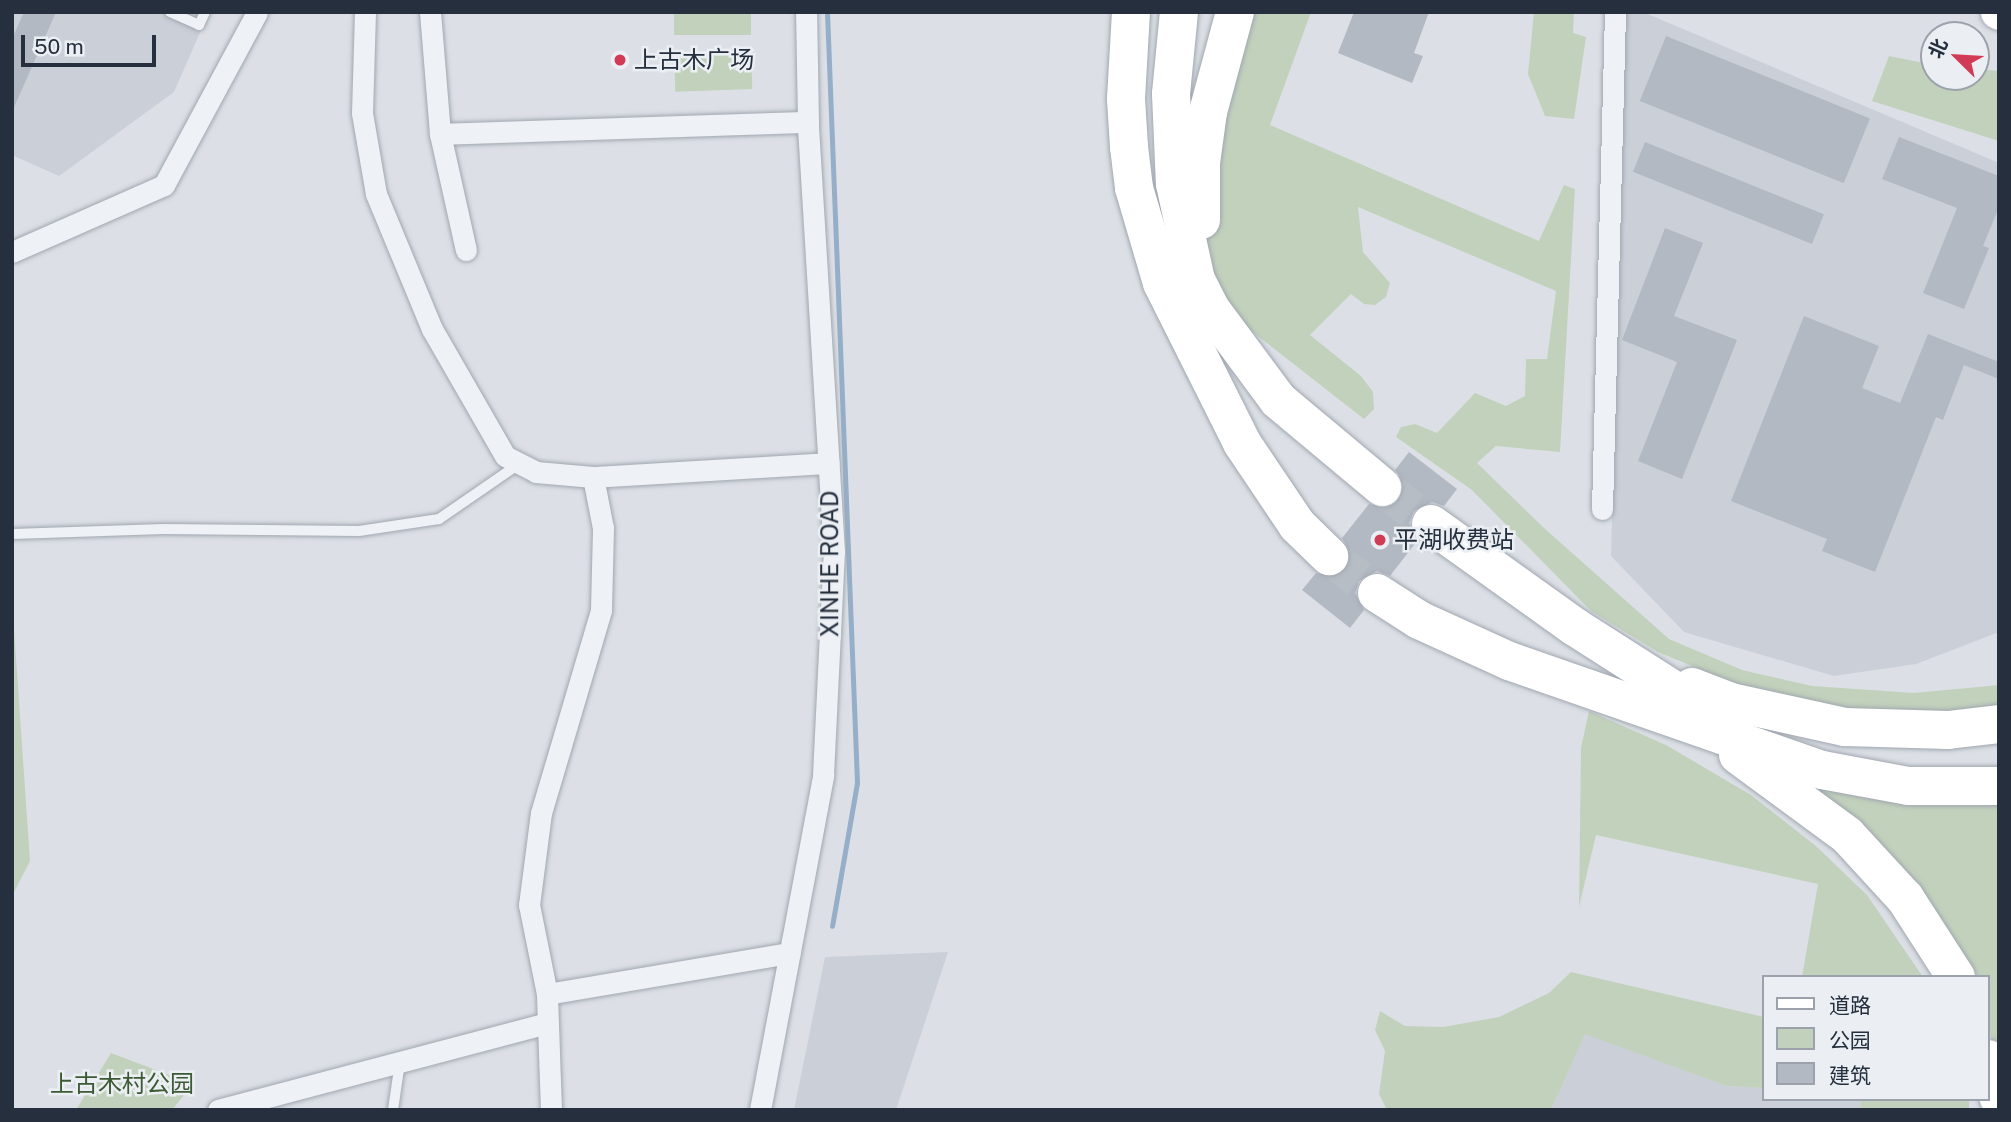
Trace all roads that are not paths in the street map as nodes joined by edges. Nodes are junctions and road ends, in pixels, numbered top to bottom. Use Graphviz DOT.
graph roads {
  1 [pos="170,12"];
  2 [pos="205,12"];
  3 [pos="257,12"];
  4 [pos="365,12"];
  5 [pos="430,12"];
  6 [pos="806,12"];
  7 [pos="1131,12"];
  8 [pos="1159,12"];
  9 [pos="1179,12"];
  10 [pos="1236,12"];
  11 [pos="1615,12"];
  12 [pos="808,122"];
  13 [pos="440,134"];
  14 [pos="466,250"];
  15 [pos="12,252"];
  16 [pos="1278,400"];
  17 [pos="1242,443"];
  18 [pos="829,463"];
  19 [pos="519,464"];
  20 [pos="593,477"];
  21 [pos="1382,486"];
  22 [pos="1602,509"];
  23 [pos="1431,524"];
  24 [pos="12,534"];
  25 [pos="1329,556"];
  26 [pos="1377,593"];
  27 [pos="1575,627"];
  28 [pos="1556,676"];
  29 [pos="1999,724"];
  30 [pos="1999,770"];
  31 [pos="1999,786"];
  32 [pos="790,953"];
  33 [pos="1955,975"];
  34 [pos="547,994"];
  35 [pos="548,1023"];
  36 [pos="400,1062"];
  37 [pos="1990,1066"];
  38 [pos="1999,1099"];
  39 [pos="218,1110"];
  40 [pos="393,1110"];
  41 [pos="551,1110"];
  42 [pos="760,1110"];
  1 -- 2 [label="lane"];
  3 -- 15 [label="street"];
  4 -- 19 [label="street"];
  5 -- 13 [label="street"];
  6 -- 12 [label="street, XINHE ROAD"];
  7 -- 17 [label="highway"];
  8 -- 17 [label="highway"];
  9 -- 16 [label="highway"];
  10 -- 16 [label="highway"];
  11 -- 22 [label="street"];
  12 -- 13 [label="street"];
  12 -- 18 [label="street, XINHE ROAD"];
  13 -- 14 [label="street"];
  16 -- 21 [label="highway"];
  17 -- 25 [label="highway"];
  18 -- 20 [label="street"];
  18 -- 32 [label="street, XINHE ROAD"];
  19 -- 20 [label="street"];
  19 -- 24 [label="lane"];
  20 -- 34 [label="street"];
  23 -- 27 [label="highway"];
  26 -- 28 [label="highway"];
  27 -- 29 [label="highway"];
  27 -- 30 [label="highway"];
  28 -- 31 [label="highway"];
  28 -- 33 [label="highway"];
  32 -- 34 [label="street"];
  32 -- 42 [label="street, XINHE ROAD"];
  34 -- 35 [label="street"];
  35 -- 36 [label="street"];
  35 -- 41 [label="street"];
  36 -- 39 [label="street"];
  36 -- 40 [label="lane"];
  37 -- 38 [label="highway"];
}
